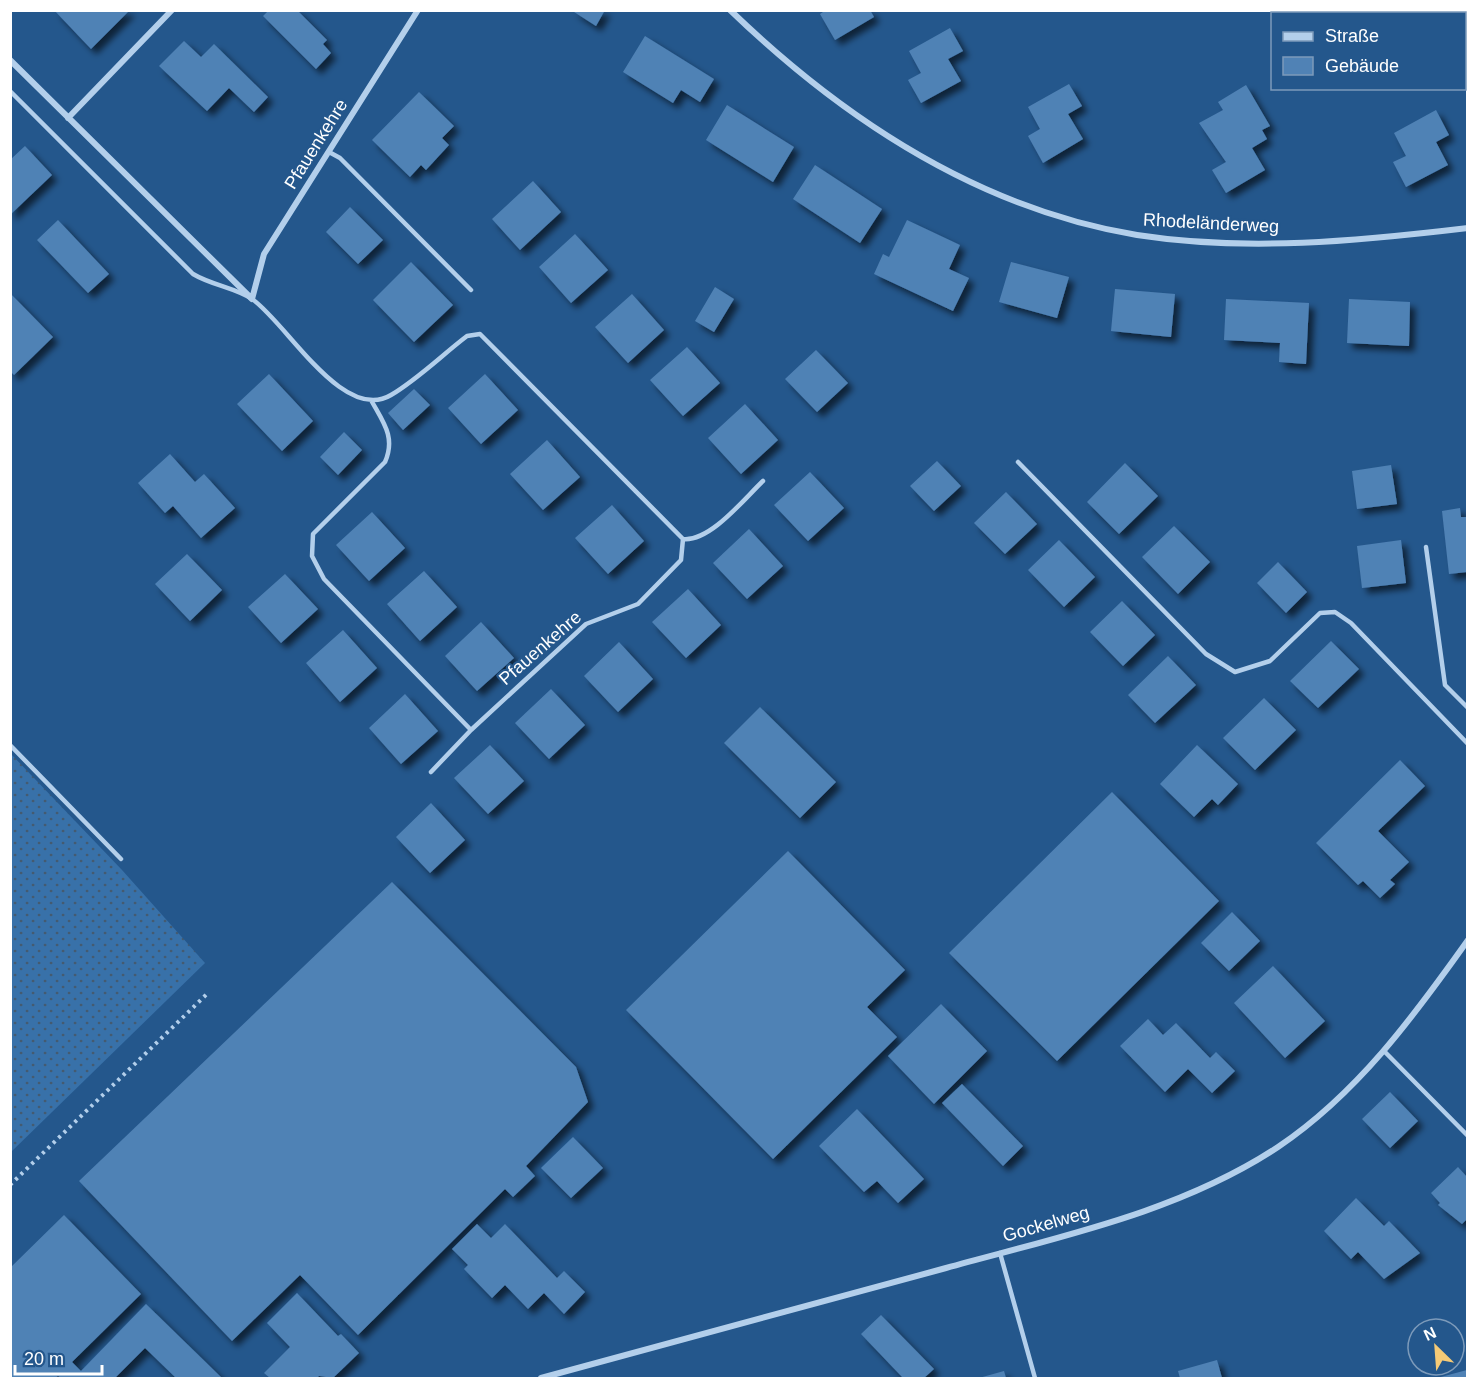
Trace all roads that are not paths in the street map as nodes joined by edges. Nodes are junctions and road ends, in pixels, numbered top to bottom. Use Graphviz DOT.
graph roads {
  1 [pos="172,10"];
  2 [pos="418,10"];
  3 [pos="730,10"];
  4 [pos="10,60"];
  5 [pos="10,91"];
  6 [pos="68,118"];
  7 [pos="329,152"];
  8 [pos="1467,228"];
  9 [pos="471,290"];
  10 [pos="252,299"];
  11 [pos="371,400"];
  12 [pos="1018,462"];
  13 [pos="764,481"];
  14 [pos="683,539"];
  15 [pos="1426,547"];
  16 [pos="1467,708"];
  17 [pos="471,730"];
  18 [pos="1467,744"];
  19 [pos="10,745"];
  20 [pos="430,772"];
  21 [pos="121,859"];
  22 [pos="1467,940"];
  23 [pos="1384,1051"];
  24 [pos="1467,1136"];
  25 [pos="1000,1253"];
  26 [pos="541,1378"];
  27 [pos="1035,1378"];
  1 -- 6 [label="street"];
  2 -- 7 [label="street, Pfauenkehre"];
  3 -- 8 [label="street, Rhodeländerweg"];
  4 -- 6 [label="street"];
  5 -- 10 [label="lane"];
  6 -- 10 [label="street"];
  7 -- 9 [label="lane"];
  7 -- 10 [label="street, Pfauenkehre"];
  10 -- 11 [label="lane"];
  11 -- 14 [label="lane"];
  11 -- 17 [label="lane"];
  12 -- 18 [label="lane"];
  13 -- 14 [label="lane"];
  14 -- 17 [label="lane, Pfauenkehre"];
  15 -- 16 [label="lane"];
  17 -- 20 [label="lane, Pfauenkehre"];
  19 -- 21 [label="lane"];
  22 -- 23 [label="street, Gockelweg"];
  23 -- 24 [label="lane"];
  23 -- 25 [label="street, Gockelweg"];
  25 -- 26 [label="street, Gockelweg"];
  25 -- 27 [label="lane"];
}
